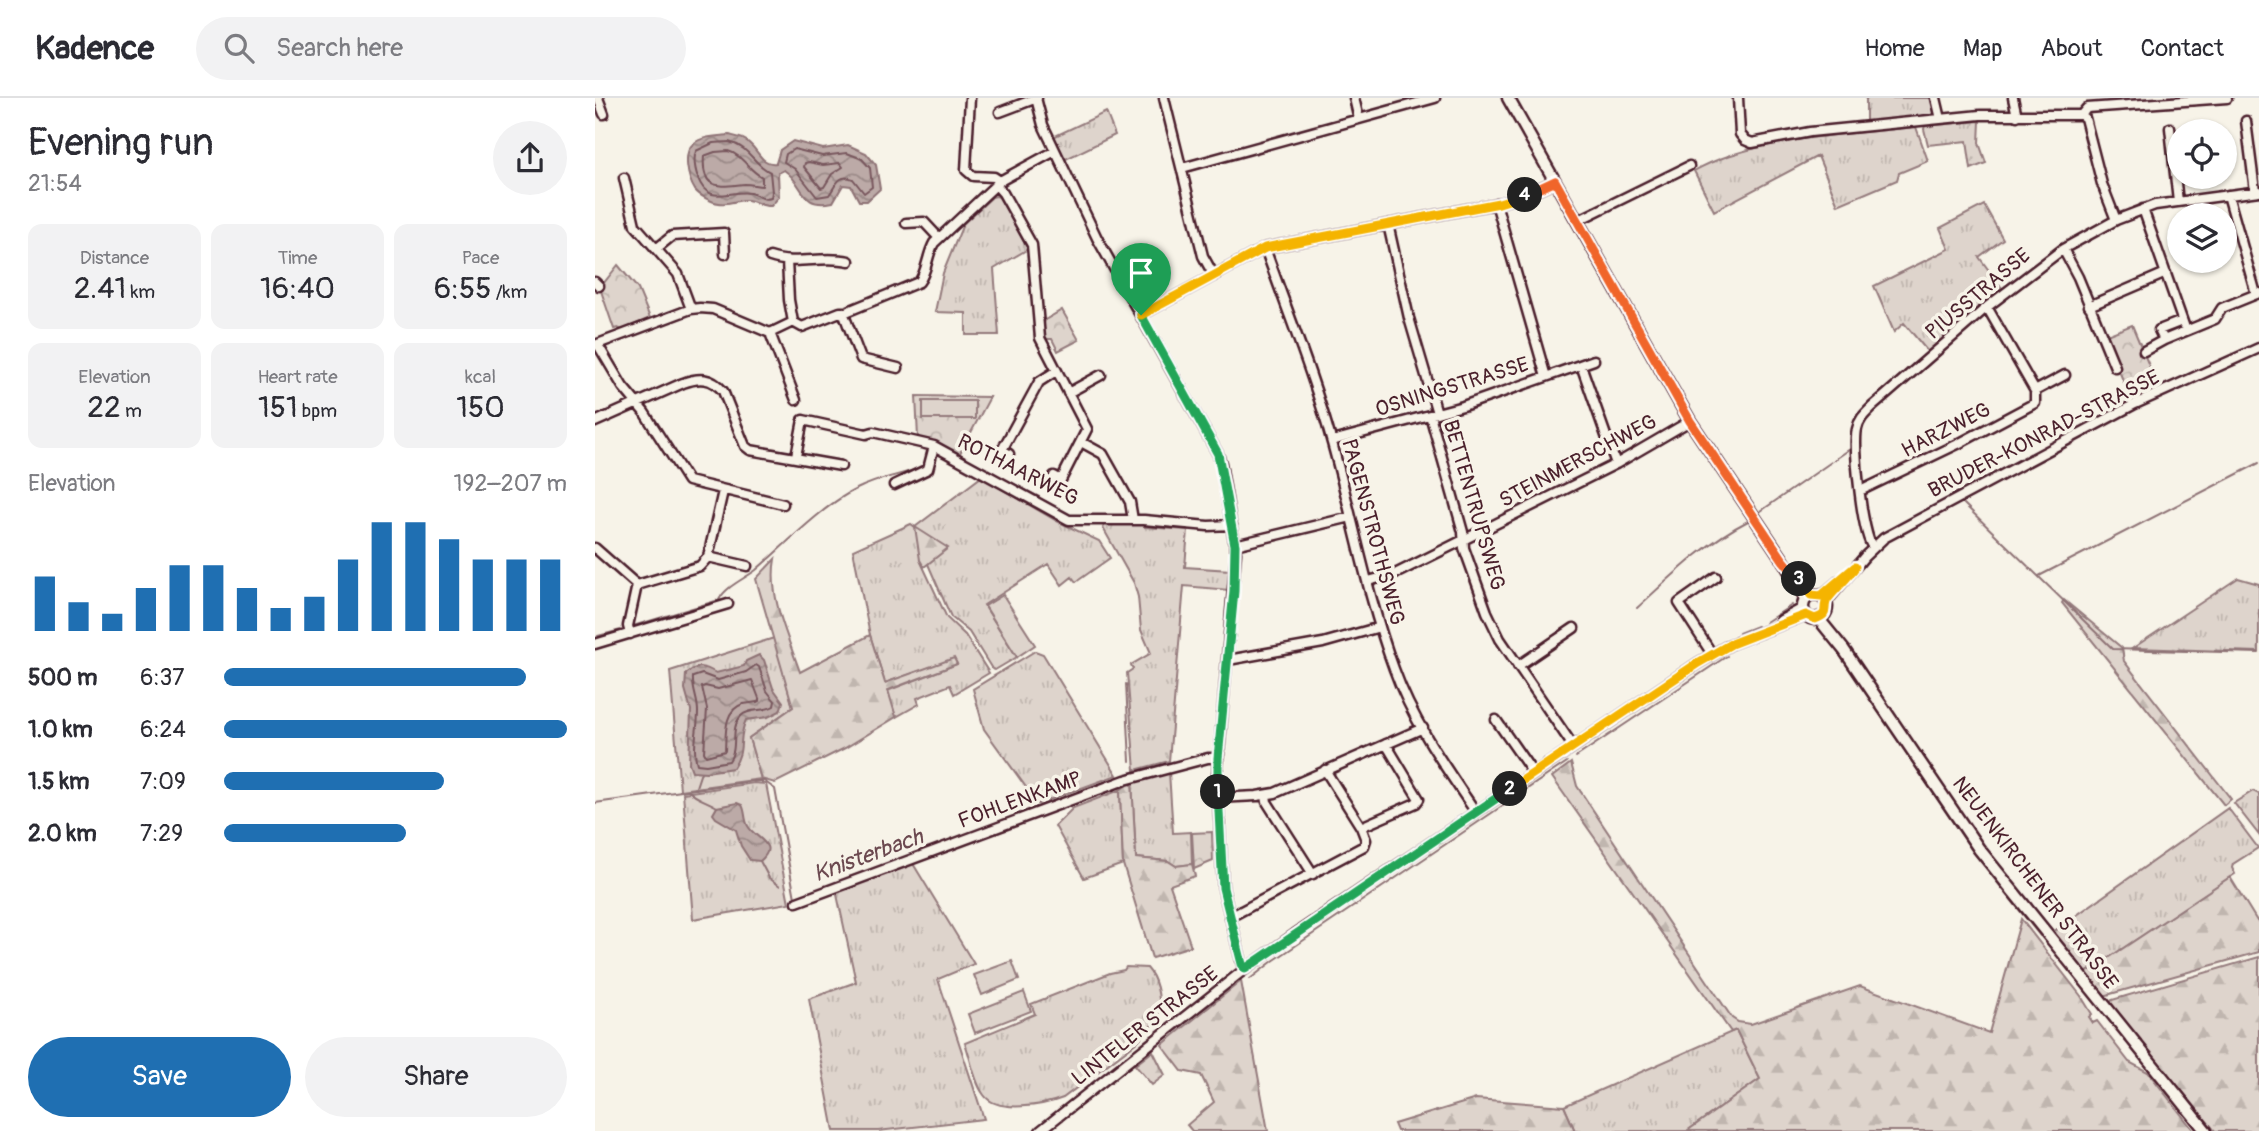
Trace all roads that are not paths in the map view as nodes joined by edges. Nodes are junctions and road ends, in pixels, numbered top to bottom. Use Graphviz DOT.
graph roads {
  1 [pos="598,98"];
  2 [pos="970,98"];
  3 [pos="1036,98"];
  4 [pos="1164,98"];
  5 [pos="1355,98"];
  6 [pos="1435,98"];
  7 [pos="1508,98"];
  8 [pos="1738,98"];
  9 [pos="1936,98"];
  10 [pos="2013,98"];
  11 [pos="2227,98"];
  12 [pos="999,112"];
  13 [pos="604,114"];
  14 [pos="2081,115"];
  15 [pos="2017,116"];
  16 [pos="1359,119"];
  17 [pos="1941,119"];
  18 [pos="2246,121"];
  19 [pos="1055,151"];
  20 [pos="1689,166"];
  21 [pos="1181,168"];
  22 [pos="624,178"];
  23 [pos="1555,181"];
  24 [pos="998,183"];
  25 [pos="2177,189"];
  26 [pos="2257,191"];
  27 [pos="2228,195"];
  28 [pos="2178,202"];
  29 [pos="1496,203"];
  30 [pos="2143,208"];
  31 [pos="2116,220"];
  32 [pos="1577,221"];
  33 [pos="906,223"];
  34 [pos="1388,224"];
  35 [pos="939,238"];
  36 [pos="1265,248"];
  37 [pos="656,249"];
  38 [pos="2063,249"];
  39 [pos="725,254"];
  40 [pos="770,257"];
  41 [pos="787,261"];
  42 [pos="849,261"];
  43 [pos="2166,273"];
  44 [pos="1213,274"];
  45 [pos="2257,293"];
  46 [pos="2089,306"];
  47 [pos="1987,307"];
  48 [pos="691,309"];
  49 [pos="843,312"];
  50 [pos="1141,315"];
  51 [pos="793,321"];
  52 [pos="2182,321"];
  53 [pos="2186,331"];
  54 [pos="770,333"];
  55 [pos="2164,340"];
  56 [pos="597,345"];
  57 [pos="2259,348"];
  58 [pos="2144,351"];
  59 [pos="1594,360"];
  60 [pos="1581,365"];
  61 [pos="2115,367"];
  62 [pos="898,368"];
  63 [pos="1056,371"];
  64 [pos="1101,375"];
  65 [pos="2065,375"];
  66 [pos="1546,377"];
  67 [pos="2035,391"];
  68 [pos="1068,393"];
  69 [pos="796,400"];
  70 [pos="637,404"];
  71 [pos="1433,414"];
  72 [pos="1690,421"];
  73 [pos="595,422"];
  74 [pos="1332,441"];
  75 [pos="1081,442"];
  76 [pos="934,446"];
  77 [pos="1009,454"];
  78 [pos="796,456"];
  79 [pos="1616,464"];
  80 [pos="841,466"];
  81 [pos="1054,476"];
  82 [pos="894,485"];
  83 [pos="723,491"];
  84 [pos="1860,491"];
  85 [pos="782,504"];
  86 [pos="1351,517"];
  87 [pos="1132,520"];
  88 [pos="1232,525"];
  89 [pos="1463,540"];
  90 [pos="1235,545"];
  91 [pos="1873,547"];
  92 [pos="597,554"];
  93 [pos="708,557"];
  94 [pos="747,566"];
  95 [pos="1716,577"];
  96 [pos="1368,581"];
  97 [pos="637,585"];
  98 [pos="1812,603"];
  99 [pos="728,604"];
  100 [pos="1821,616"];
  101 [pos="1380,627"];
  102 [pos="1574,628"];
  103 [pos="629,634"];
  104 [pos="595,644"];
  105 [pos="1712,654"];
  106 [pos="1228,660"];
  107 [pos="1518,666"];
  108 [pos="1496,720"];
  109 [pos="1423,728"];
  110 [pos="1385,744"];
  111 [pos="1573,746"];
  112 [pos="1218,758"];
  113 [pos="1325,770"];
  114 [pos="1533,774"];
  115 [pos="1266,796"];
  116 [pos="1218,798"];
  117 [pos="1475,811"];
  118 [pos="1361,827"];
  119 [pos="1313,874"];
  120 [pos="797,902"];
  121 [pos="1230,917"];
  122 [pos="1245,969"];
  123 [pos="1040,1131"];
  124 [pos="2206,1131"];
  1 -- 13 [label="street"];
  2 -- 24 [label="street"];
  3 -- 12 [label="street"];
  3 -- 19 [label="street"];
  4 -- 21 [label="street"];
  5 -- 16 [label="street"];
  6 -- 16 [label="street"];
  7 -- 23 [label="main road"];
  8 -- 17 [label="street"];
  9 -- 17 [label="street"];
  10 -- 15 [label="street"];
  11 -- 14 [label="street"];
  14 -- 15 [label="street"];
  14 -- 31 [label="street"];
  15 -- 17 [label="street"];
  16 -- 21 [label="street"];
  18 -- 26 [label="street"];
  19 -- 24 [label="street"];
  19 -- 50 [label="street"];
  20 -- 32 [label="street"];
  21 -- 44 [label="street"];
  22 -- 37 [label="street"];
  23 -- 29 [label="street"];
  23 -- 32 [label="main road"];
  24 -- 35 [label="street"];
  24 -- 63 [label="street"];
  25 -- 28 [label="street"];
  26 -- 27 [label="street, PIUSSTRASSE"];
  27 -- 28 [label="street, PIUSSTRASSE"];
  27 -- 45 [label="street"];
  28 -- 30 [label="street, PIUSSTRASSE"];
  29 -- 34 [label="street"];
  29 -- 66 [label="street"];
  30 -- 31 [label="street, PIUSSTRASSE"];
  30 -- 43 [label="street"];
  31 -- 38 [label="street, PIUSSTRASSE"];
  32 -- 72 [label="main road"];
  33 -- 35 [label="street"];
  34 -- 36 [label="street"];
  34 -- 71 [label="street, BETTENTRUPSWEG"];
  35 -- 49 [label="street"];
  36 -- 44 [label="street"];
  36 -- 74 [label="street, PAGENSTROTHSWEG"];
  37 -- 39 [label="street"];
  37 -- 48 [label="street"];
  38 -- 46 [label="street"];
  38 -- 47 [label="street, PIUSSTRASSE"];
  40 -- 41 [label="street"];
  41 -- 42 [label="street"];
  41 -- 51 [label="street"];
  43 -- 46 [label="street"];
  43 -- 52 [label="street"];
  44 -- 50 [label="street"];
  45 -- 53 [label="street"];
  46 -- 61 [label="street"];
  47 -- 67 [label="street"];
  47 -- 84 [label="street, PIUSSTRASSE"];
  48 -- 54 [label="street"];
  48 -- 56 [label="street"];
  49 -- 51 [label="street"];
  49 -- 62 [label="street"];
  50 -- 88 [label="street"];
  51 -- 54 [label="street"];
  52 -- 53 [label="street"];
  52 -- 55 [label="street"];
  53 -- 55 [label="street"];
  54 -- 69 [label="street"];
  55 -- 58 [label="street"];
  56 -- 70 [label="street"];
  57 -- 91 [label="street, BRUDER-KONRAD-STRASSE"];
  59 -- 60 [label="street, OSNINGSTRASSE"];
  60 -- 66 [label="street, OSNINGSTRASSE"];
  60 -- 79 [label="street"];
  63 -- 68 [label="street"];
  63 -- 77 [label="street"];
  64 -- 68 [label="street"];
  65 -- 67 [label="street, HARZWEG"];
  66 -- 71 [label="street, OSNINGSTRASSE"];
  67 -- 84 [label="street, HARZWEG"];
  68 -- 75 [label="street"];
  70 -- 73 [label="street"];
  70 -- 78 [label="street"];
  70 -- 83 [label="street"];
  71 -- 74 [label="street, OSNINGSTRASSE"];
  71 -- 89 [label="street, BETTENTRUPSWEG"];
  72 -- 79 [label="street, STEINMERSCHWEG"];
  72 -- 98 [label="main road"];
  74 -- 86 [label="street, PAGENSTROTHSWEG"];
  75 -- 81 [label="street"];
  75 -- 87 [label="street"];
  76 -- 78 [label="street"];
  76 -- 82 [label="street, ROTHAARWEG"];
  76 -- 87 [label="street, ROTHAARWEG"];
  78 -- 80 [label="street"];
  79 -- 89 [label="street, STEINMERSCHWEG"];
  83 -- 85 [label="street"];
  83 -- 93 [label="street"];
  84 -- 91 [label="street, PIUSSTRASSE"];
  86 -- 90 [label="street"];
  86 -- 96 [label="street, PAGENSTROTHSWEG"];
  87 -- 88 [label="street, ROTHAARWEG"];
  88 -- 90 [label="street"];
  89 -- 96 [label="street, STEINMERSCHWEG"];
  89 -- 107 [label="street, BETTENTRUPSWEG"];
  90 -- 106 [label="street"];
  91 -- 98 [label="street, BRUDER-KONRAD-STRASSE"];
  92 -- 97 [label="street"];
  93 -- 94 [label="street"];
  93 -- 97 [label="street"];
  95 -- 105 [label="street"];
  96 -- 101 [label="street, PAGENSTROTHSWEG"];
  97 -- 103 [label="street"];
  98 -- 100 [label="main road"];
  98 -- 100 [label="main road"];
  98 -- 105 [label="street, LINTELER STRASSE"];
  99 -- 103 [label="street"];
  100 -- 124 [label="main road, NEUENKIRCHENER STRASSE"];
  101 -- 106 [label="street"];
  101 -- 109 [label="street, PAGENSTROTHSWEG"];
  102 -- 107 [label="street"];
  103 -- 104 [label="street"];
  105 -- 111 [label="street, LINTELER STRASSE"];
  106 -- 112 [label="street"];
  107 -- 111 [label="street, BETTENTRUPSWEG"];
  108 -- 114 [label="street"];
  109 -- 110 [label="street"];
  109 -- 117 [label="street, PAGENSTROTHSWEG"];
  110 -- 113 [label="street"];
  110 -- 118 [label="street"];
  111 -- 114 [label="street, LINTELER STRASSE"];
  112 -- 116 [label="street"];
  112 -- 120 [label="street, FOHLENKAMP"];
  113 -- 115 [label="street"];
  113 -- 118 [label="street"];
  114 -- 117 [label="street, LINTELER STRASSE"];
  115 -- 116 [label="street"];
  115 -- 119 [label="street"];
  116 -- 121 [label="street"];
  117 -- 122 [label="street, LINTELER STRASSE"];
  118 -- 119 [label="street"];
  119 -- 121 [label="street"];
  121 -- 122 [label="street"];
  122 -- 123 [label="street, LINTELER STRASSE"];
}
